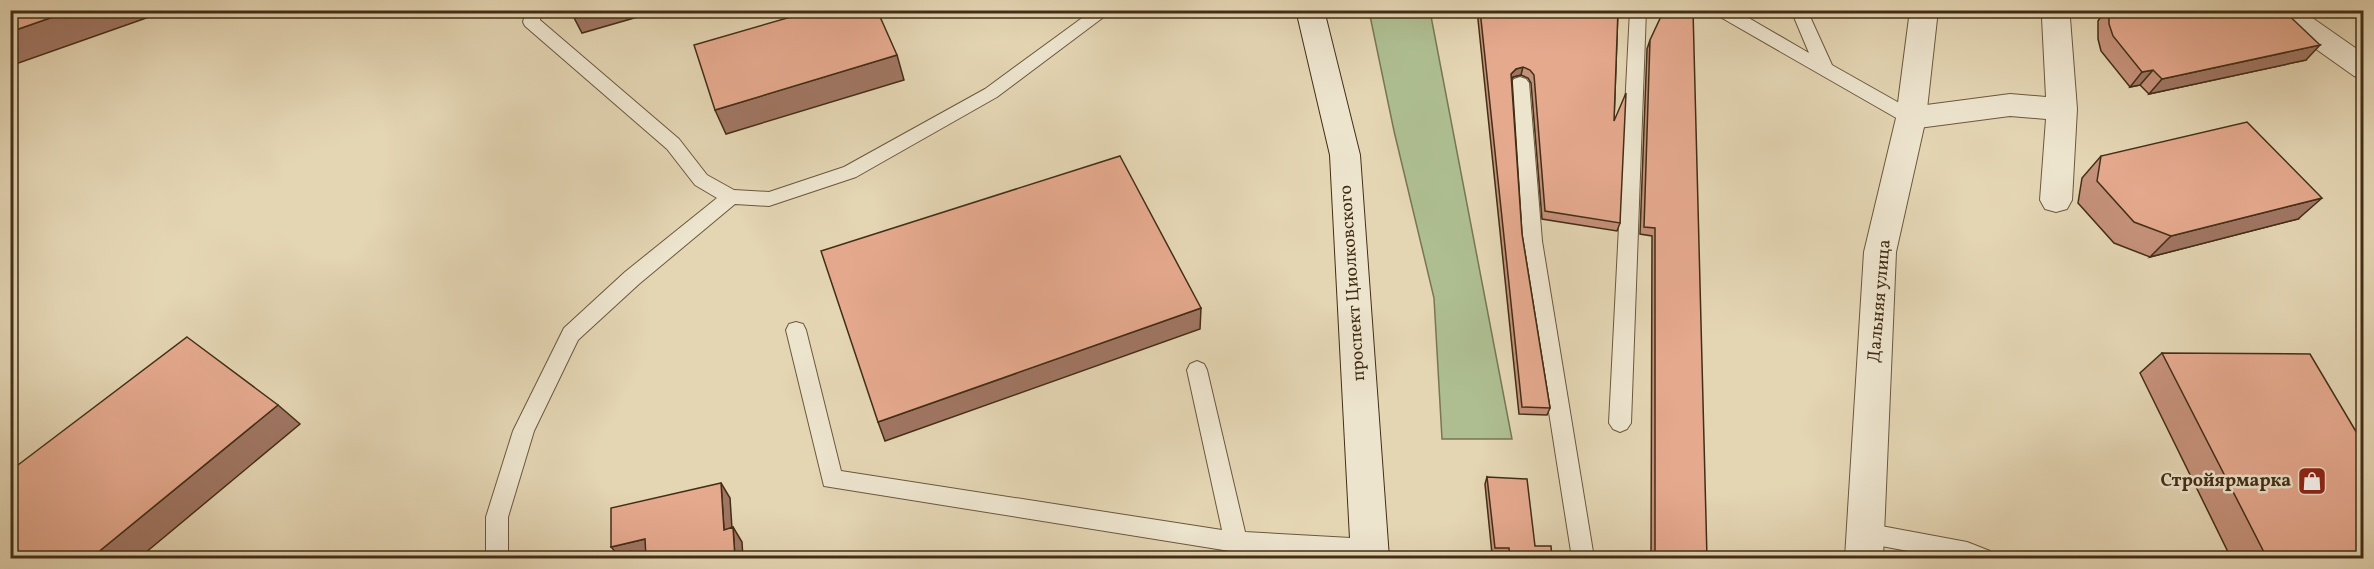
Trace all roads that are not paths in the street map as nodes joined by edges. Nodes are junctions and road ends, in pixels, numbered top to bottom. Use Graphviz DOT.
graph roads {
  1 [pos="534,10"];
  2 [pos="1105,10"];
  3 [pos="1310,10"];
  4 [pos="1638,10"];
  5 [pos="1721,10"];
  6 [pos="1799,10"];
  7 [pos="1924,10"];
  8 [pos="2285,13"];
  9 [pos="2056,18"];
  10 [pos="1825,69"];
  11 [pos="2364,69"];
  12 [pos="1520,83"];
  13 [pos="2062,109"];
  14 [pos="1911,118"];
  15 [pos="731,197"];
  16 [pos="2056,200"];
  17 [pos="796,330"];
  18 [pos="1197,370"];
  19 [pos="1620,423"];
  20 [pos="1236,542"];
  21 [pos="1865,546"];
  22 [pos="1326,552"];
  23 [pos="1369,554"];
  24 [pos="497,558"];
  25 [pos="1582,558"];
  26 [pos="1982,558"];
  1 -- 15 [label="lane"];
  2 -- 15 [label="lane"];
  3 -- 23 [label="street, проспект Циолковского"];
  4 -- 19 [label="lane"];
  5 -- 10 [label="lane"];
  6 -- 10 [label="lane"];
  7 -- 14 [label="street, Дальняя улица"];
  8 -- 11 [label="street"];
  9 -- 13 [label="street"];
  10 -- 14 [label="lane"];
  12 -- 25 [label="lane"];
  13 -- 14 [label="street"];
  13 -- 16 [label="street"];
  14 -- 21 [label="street, Дальняя улица"];
  15 -- 24 [label="lane"];
  17 -- 20 [label="lane"];
  18 -- 20 [label="lane"];
  20 -- 22 [label="lane"];
  21 -- 26 [label="lane"];
  22 -- 23 [label="lane"];
}
